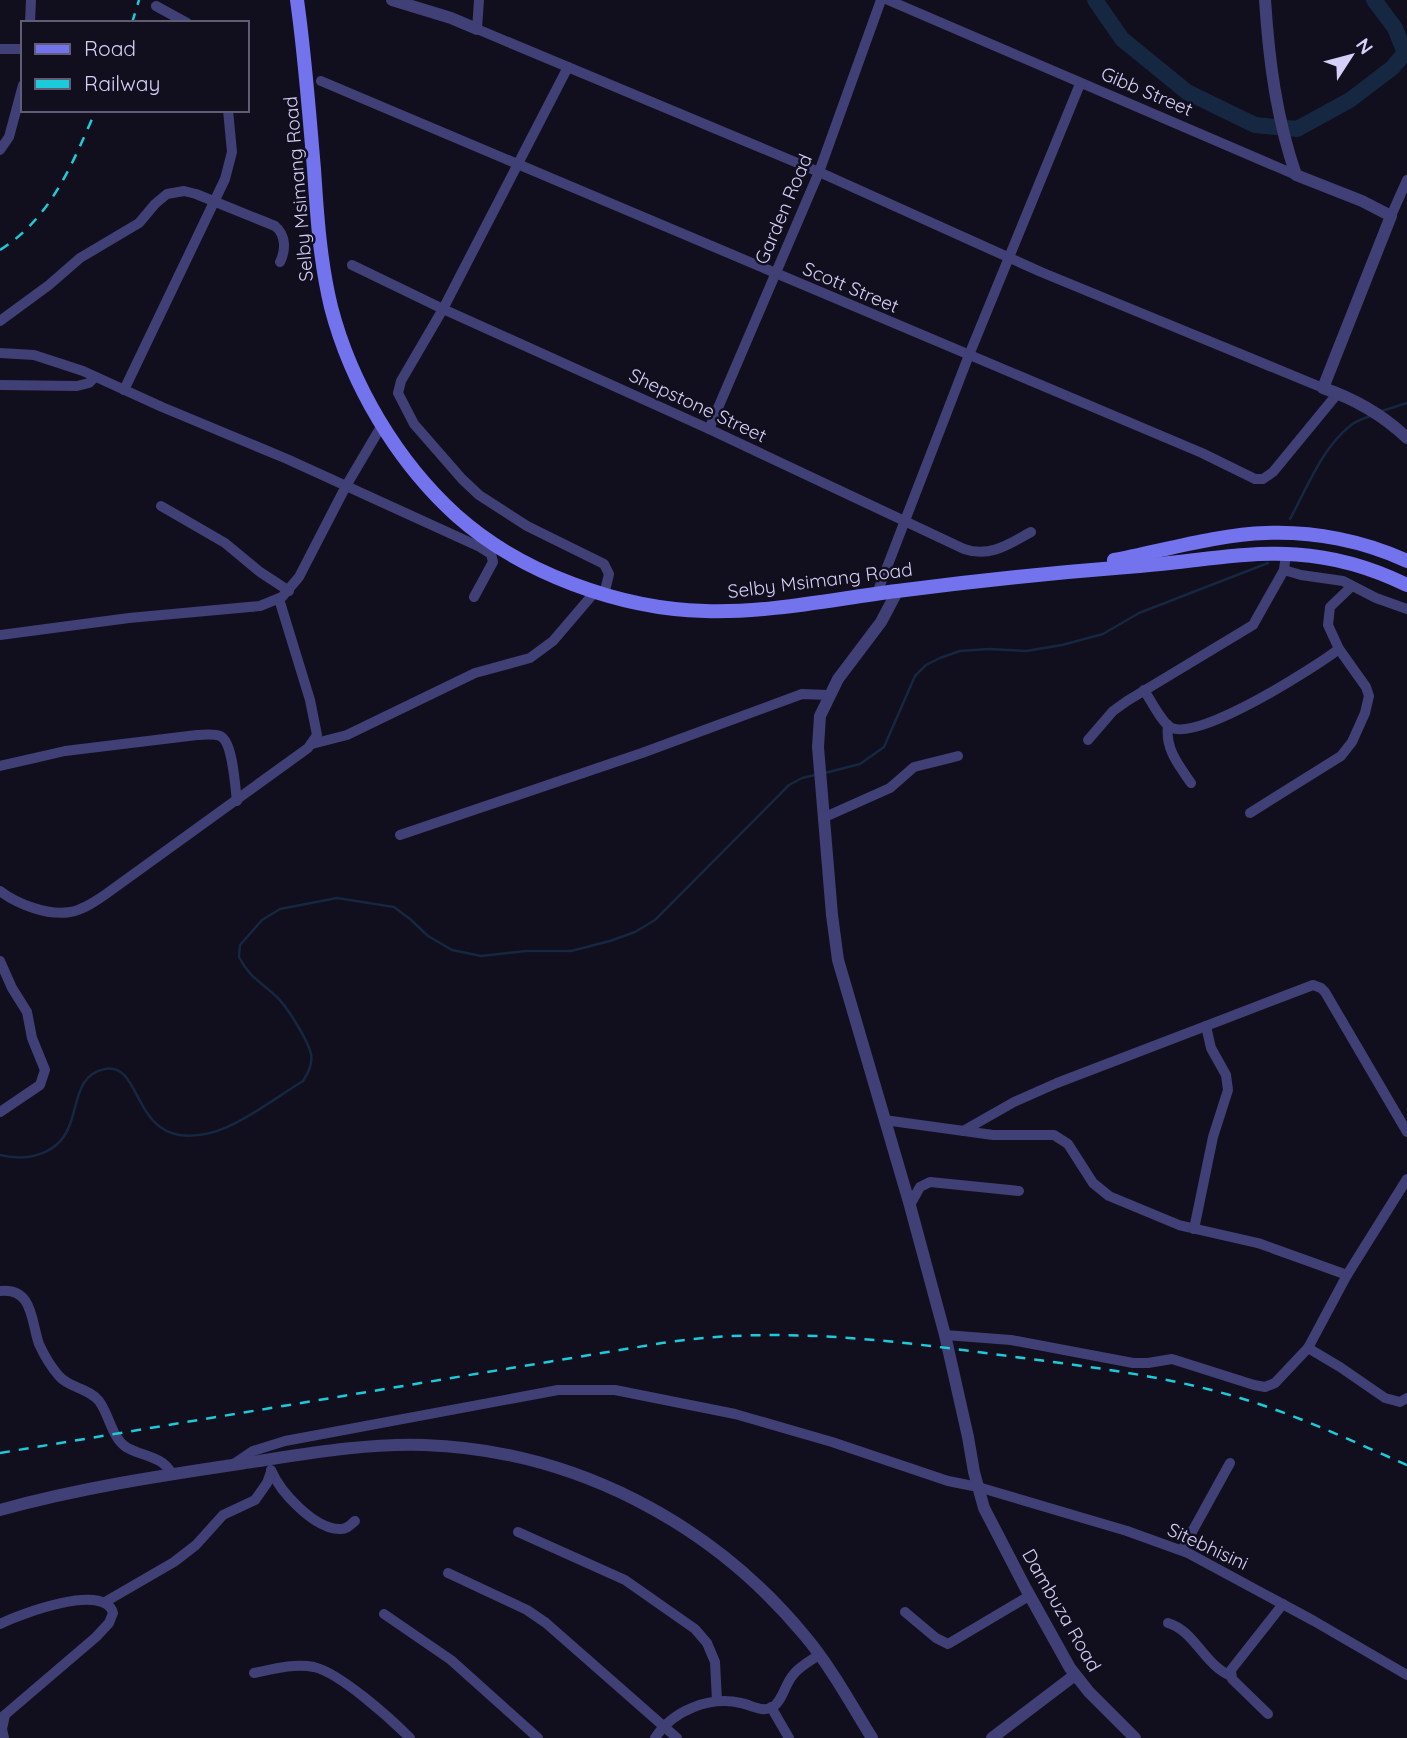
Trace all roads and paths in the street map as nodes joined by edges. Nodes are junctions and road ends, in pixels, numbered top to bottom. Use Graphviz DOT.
graph roads {
  1 [pos="31,0"];
  2 [pos="298,0"];
  3 [pos="392,0"];
  4 [pos="479,0"];
  5 [pos="881,0"];
  6 [pos="888,0"];
  7 [pos="1265,0"];
  8 [pos="156,6"];
  9 [pos="30,21"];
  10 [pos="183,21"];
  11 [pos="477,29"];
  12 [pos="0,48"];
  13 [pos="21,49"];
  14 [pos="568,67"];
  15 [pos="321,81"];
  16 [pos="1080,84"];
  17 [pos="21,92"];
  18 [pos="228,112"];
  19 [pos="0,150"];
  20 [pos="518,164"];
  21 [pos="820,172"];
  22 [pos="1296,175"];
  23 [pos="1407,180"];
  24 [pos="216,201"];
  25 [pos="1391,216"];
  26 [pos="1010,258"];
  27 [pos="280,262"];
  28 [pos="352,265"];
  29 [pos="775,274"];
  30 [pos="443,309"];
  31 [pos="0,321"];
  32 [pos="0,353"];
  33 [pos="969,355"];
  34 [pos="95,377"];
  35 [pos="0,385"];
  36 [pos="1323,388"];
  37 [pos="124,390"];
  38 [pos="1338,393"];
  39 [pos="382,425"];
  40 [pos="709,429"];
  41 [pos="1407,438"];
  42 [pos="346,486"];
  43 [pos="161,506"];
  44 [pos="460,518"];
  45 [pos="904,522"];
  46 [pos="1031,532"];
  47 [pos="450,533"];
  48 [pos="1286,553"];
  49 [pos="1407,561"];
  50 [pos="1284,570"];
  51 [pos="1051,573"];
  52 [pos="1407,585"];
  53 [pos="1352,586"];
  54 [pos="898,590"];
  55 [pos="289,591"];
  56 [pos="877,593"];
  57 [pos="599,594"];
  58 [pos="474,597"];
  59 [pos="279,599"];
  60 [pos="1407,609"];
  61 [pos="0,635"];
  62 [pos="1339,649"];
  63 [pos="1144,690"];
  64 [pos="828,695"];
  65 [pos="1168,726"];
  66 [pos="1088,740"];
  67 [pos="312,744"];
  68 [pos="958,756"];
  69 [pos="0,766"];
  70 [pos="1191,783"];
  71 [pos="237,801"];
  72 [pos="824,811"];
  73 [pos="1250,813"];
  74 [pos="400,835"];
  75 [pos="0,891"];
  76 [pos="0,961"];
  77 [pos="1206,1026"];
  78 [pos="0,1112"];
  79 [pos="884,1120"];
  80 [pos="963,1131"];
  81 [pos="1407,1132"];
  82 [pos="1407,1179"];
  83 [pos="1018,1191"];
  84 [pos="910,1205"];
  85 [pos="1194,1229"];
  86 [pos="1347,1275"];
  87 [pos="0,1291"];
  88 [pos="945,1335"];
  89 [pos="1308,1348"];
  90 [pos="1407,1398"];
  91 [pos="1230,1464"];
  92 [pos="233,1465"];
  93 [pos="270,1466"];
  94 [pos="171,1473"];
  95 [pos="978,1488"];
  96 [pos="0,1510"];
  97 [pos="355,1521"];
  98 [pos="518,1532"];
  99 [pos="1182,1550"];
  100 [pos="448,1573"];
  101 [pos="1029,1596"];
  102 [pos="105,1602"];
  103 [pos="1283,1604"];
  104 [pos="905,1612"];
  105 [pos="384,1614"];
  106 [pos="1168,1623"];
  107 [pos="0,1624"];
  108 [pos="819,1655"];
  109 [pos="254,1673"];
  110 [pos="1075,1675"];
  111 [pos="1407,1675"];
  112 [pos="1231,1676"];
  113 [pos="717,1701"];
  114 [pos="771,1707"];
  115 [pos="1268,1714"];
  116 [pos="3,1717"];
  117 [pos="663,1727"];
  118 [pos="4,1738"];
  119 [pos="410,1738"];
  120 [pos="538,1738"];
  121 [pos="655,1738"];
  122 [pos="677,1738"];
  123 [pos="789,1738"];
  124 [pos="872,1738"];
  125 [pos="992,1738"];
  126 [pos="1135,1738"];
  1 -- 9 [label="street"];
  2 -- 39 [label="main road, Selby Msimang Road"];
  3 -- 11 [label="street"];
  4 -- 11 [label="street"];
  5 -- 21 [label="street, Garden Road"];
  6 -- 16 [label="street, Gibb Street"];
  7 -- 22 [label="street"];
  8 -- 10 [label="street"];
  11 -- 14 [label="street"];
  12 -- 13 [label="street"];
  14 -- 20 [label="street"];
  14 -- 21 [label="street"];
  15 -- 20 [label="street, Scott Street"];
  16 -- 22 [label="street, Gibb Street"];
  16 -- 26 [label="street"];
  17 -- 19 [label="street"];
  18 -- 24 [label="street"];
  20 -- 29 [label="street, Scott Street"];
  20 -- 30 [label="street"];
  21 -- 26 [label="street"];
  21 -- 29 [label="street, Garden Road"];
  22 -- 25 [label="street, Gibb Street"];
  23 -- 25 [label="street"];
  24 -- 27 [label="street"];
  24 -- 31 [label="street"];
  24 -- 37 [label="street"];
  25 -- 36 [label="street"];
  26 -- 33 [label="street"];
  26 -- 36 [label="street"];
  28 -- 30 [label="street, Shepstone Street"];
  29 -- 33 [label="street, Scott Street"];
  29 -- 40 [label="street, Garden Road"];
  30 -- 40 [label="street, Shepstone Street"];
  30 -- 57 [label="street"];
  32 -- 34 [label="street"];
  33 -- 38 [label="street, Scott Street"];
  33 -- 45 [label="street"];
  34 -- 35 [label="street"];
  34 -- 37 [label="street"];
  36 -- 38 [label="street"];
  37 -- 42 [label="street"];
  38 -- 41 [label="street"];
  39 -- 42 [label="street"];
  39 -- 44 [label="main road, Selby Msimang Road"];
  40 -- 45 [label="street, Shepstone Street"];
  42 -- 47 [label="street"];
  42 -- 55 [label="street"];
  43 -- 55 [label="street"];
  44 -- 47 [label="street"];
  44 -- 57 [label="main road, Selby Msimang Road"];
  45 -- 46 [label="street, Shepstone Street"];
  45 -- 56 [label="street"];
  47 -- 58 [label="street"];
  48 -- 50 [label="street"];
  48 -- 51 [label="main road, Selby Msimang Road"];
  48 -- 52 [label="main road, Selby Msimang Road"];
  49 -- 51 [label="main road, Selby Msimang Road"];
  50 -- 53 [label="street"];
  50 -- 63 [label="street"];
  51 -- 54 [label="main road, Selby Msimang Road"];
  53 -- 60 [label="street"];
  53 -- 62 [label="street"];
  54 -- 56 [label="main road, Selby Msimang Road"];
  54 -- 64 [label="street, Dambuza Road"];
  55 -- 59 [label="street"];
  56 -- 57 [label="main road, Selby Msimang Road"];
  57 -- 67 [label="street"];
  59 -- 61 [label="street"];
  59 -- 67 [label="street"];
  62 -- 65 [label="street"];
  62 -- 73 [label="street"];
  63 -- 65 [label="street"];
  63 -- 66 [label="street"];
  64 -- 72 [label="street, Dambuza Road"];
  64 -- 74 [label="street"];
  65 -- 70 [label="street"];
  67 -- 71 [label="street"];
  68 -- 72 [label="street"];
  69 -- 71 [label="street"];
  71 -- 75 [label="street"];
  72 -- 79 [label="street, Dambuza Road"];
  76 -- 78 [label="street"];
  77 -- 80 [label="street"];
  77 -- 81 [label="street"];
  77 -- 85 [label="street"];
  79 -- 80 [label="street"];
  79 -- 84 [label="street, Dambuza Road"];
  80 -- 85 [label="street"];
  82 -- 86 [label="street"];
  83 -- 84 [label="street"];
  84 -- 88 [label="street, Dambuza Road"];
  85 -- 86 [label="street"];
  86 -- 89 [label="street"];
  87 -- 94 [label="street"];
  88 -- 89 [label="street"];
  88 -- 95 [label="street, Dambuza Road"];
  89 -- 90 [label="street"];
  91 -- 99 [label="street"];
  92 -- 93 [label="street"];
  92 -- 94 [label="street"];
  92 -- 95 [label="street, Sitebhisini"];
  93 -- 97 [label="street"];
  93 -- 102 [label="street"];
  93 -- 108 [label="street"];
  94 -- 96 [label="street"];
  95 -- 99 [label="street, Sitebhisini"];
  95 -- 101 [label="street, Dambuza Road"];
  98 -- 113 [label="street"];
  99 -- 103 [label="street, Sitebhisini"];
  100 -- 117 [label="street"];
  101 -- 104 [label="street"];
  101 -- 110 [label="street, Dambuza Road"];
  102 -- 107 [label="street"];
  102 -- 116 [label="street"];
  103 -- 111 [label="street, Sitebhisini"];
  103 -- 112 [label="street"];
  105 -- 120 [label="street"];
  106 -- 112 [label="street"];
  108 -- 114 [label="street"];
  108 -- 124 [label="street"];
  109 -- 119 [label="street"];
  110 -- 125 [label="street"];
  110 -- 126 [label="street, Dambuza Road"];
  112 -- 115 [label="street"];
  113 -- 114 [label="street"];
  113 -- 117 [label="street"];
  114 -- 123 [label="street"];
  116 -- 118 [label="street"];
  117 -- 121 [label="street"];
  117 -- 122 [label="street"];
}
